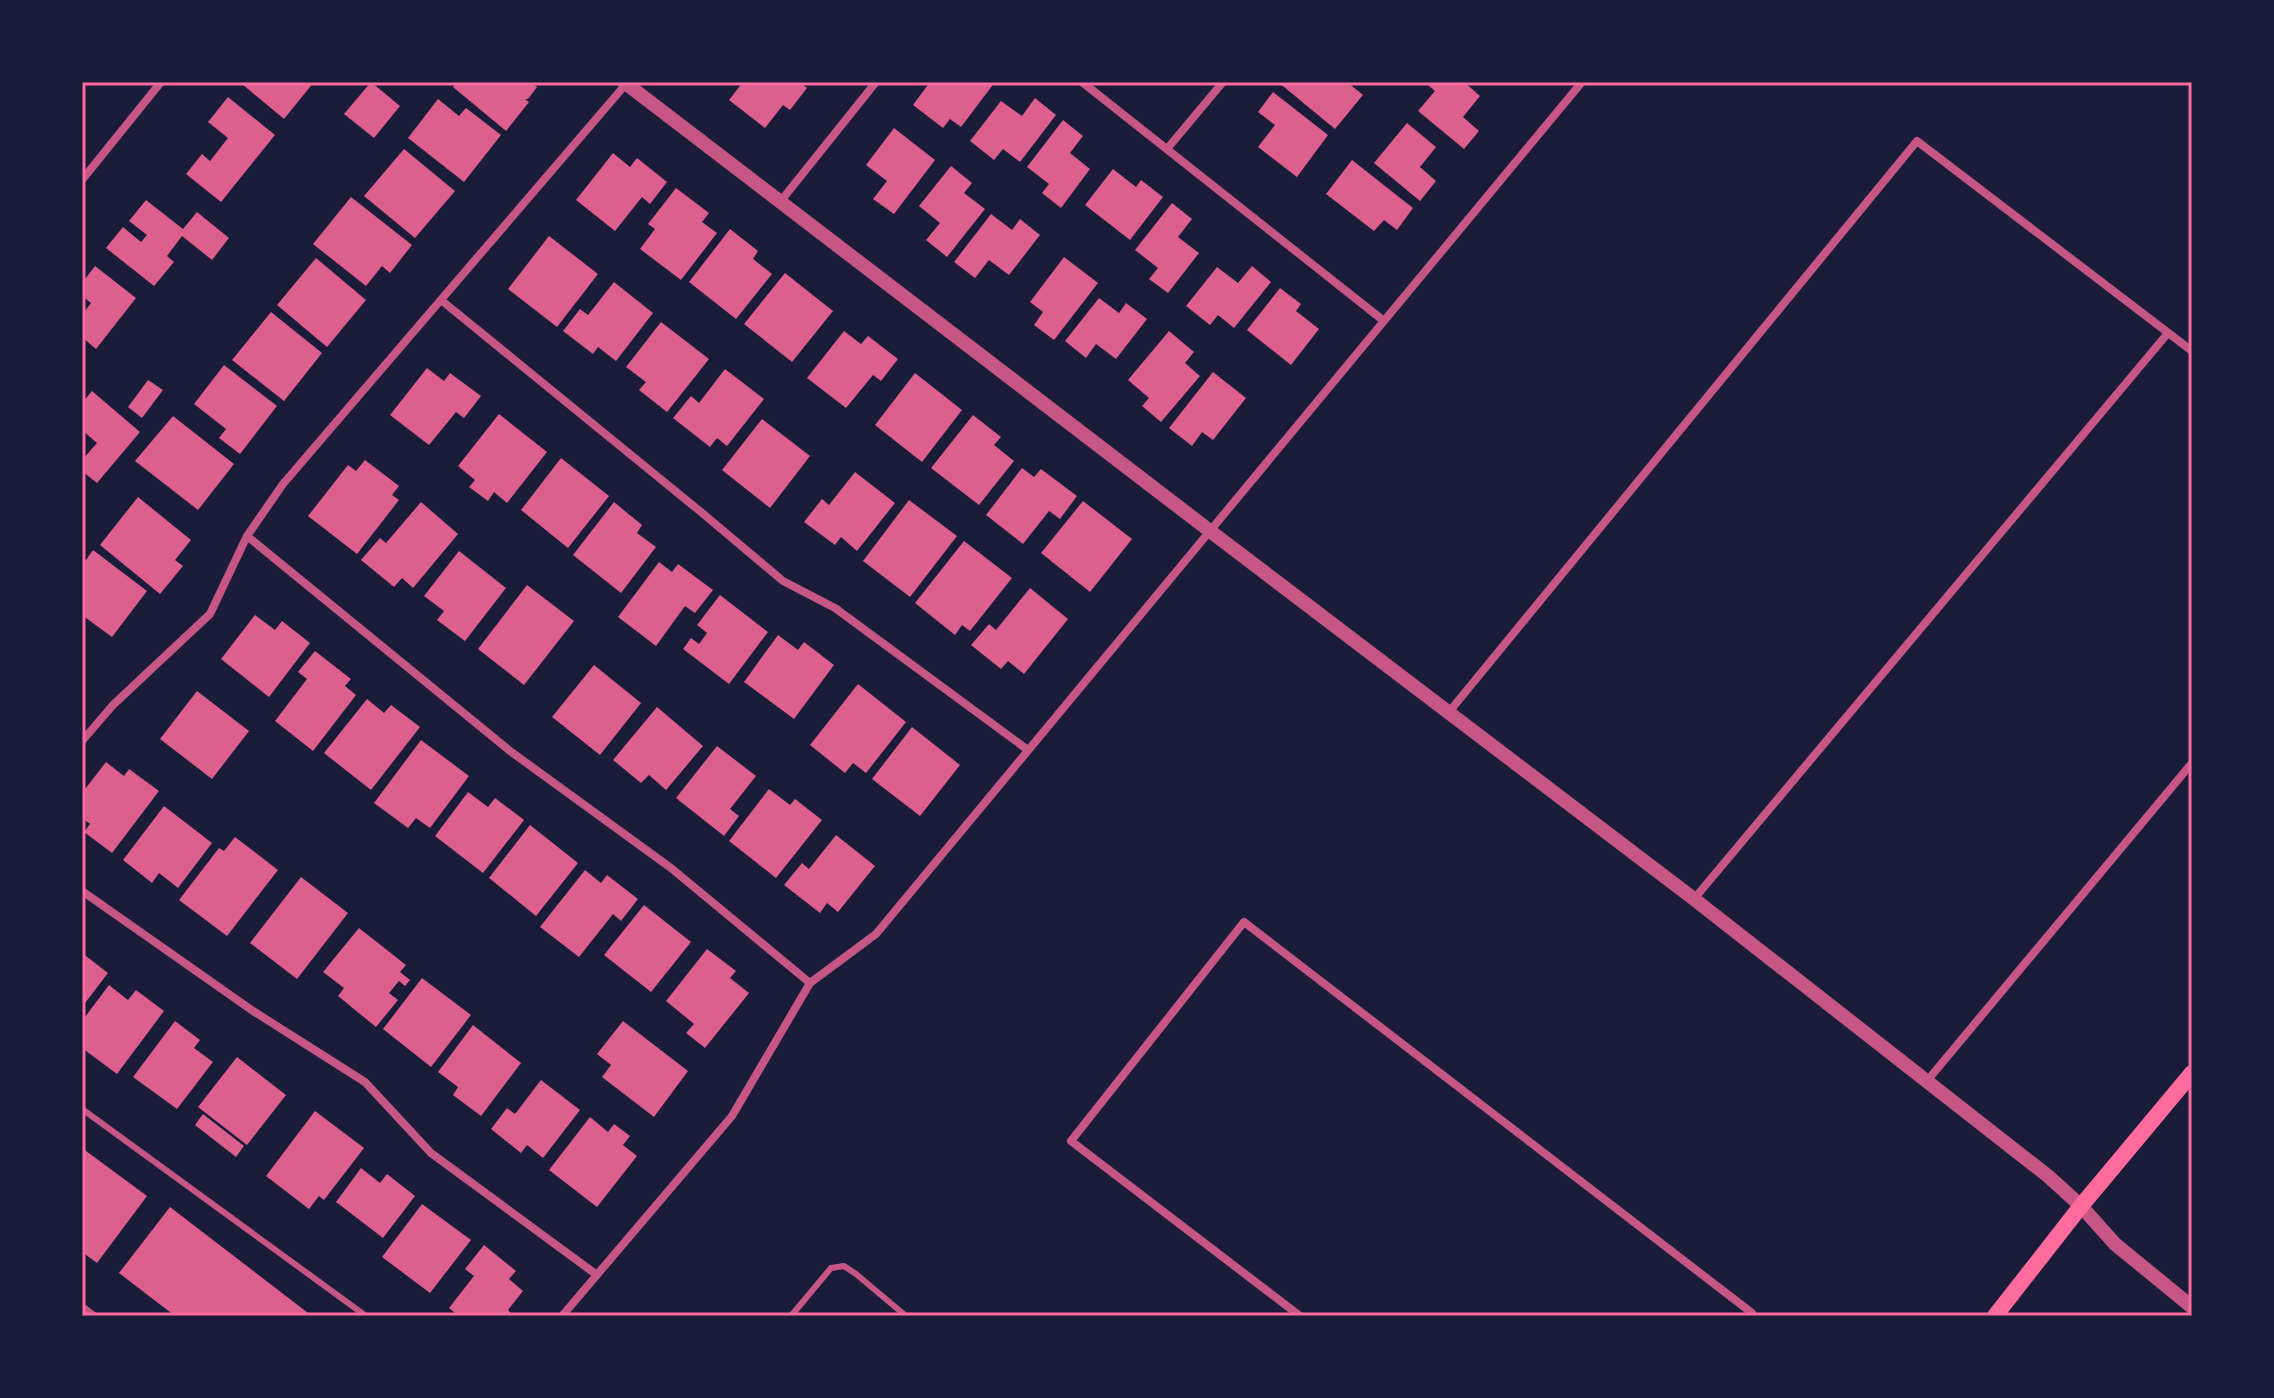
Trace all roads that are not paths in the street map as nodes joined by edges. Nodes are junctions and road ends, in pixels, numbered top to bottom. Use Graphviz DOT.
graph roads {
  1 [pos="161,82"];
  2 [pos="876,82"];
  3 [pos="1082,82"];
  4 [pos="1223,82"];
  5 [pos="1582,82"];
  6 [pos="625,83"];
  7 [pos="1167,149"];
  8 [pos="82,180"];
  9 [pos="780,203"];
  10 [pos="441,300"];
  11 [pos="1384,321"];
  12 [pos="2168,333"];
  13 [pos="2192,351"];
  14 [pos="1210,531"];
  15 [pos="247,536"];
  16 [pos="1449,712"];
  17 [pos="82,741"];
  18 [pos="1028,750"];
  19 [pos="2192,763"];
  20 [pos="82,891"];
  21 [pos="1694,899"];
  22 [pos="810,983"];
  23 [pos="2192,1073"];
  24 [pos="1927,1081"];
  25 [pos="82,1109"];
  26 [pos="2081,1206"];
  27 [pos="597,1275"];
  28 [pos="82,1306"];
  29 [pos="2192,1307"];
  30 [pos="1751,1315"];
  31 [pos="95,1316"];
  32 [pos="366,1316"];
  33 [pos="562,1316"];
  34 [pos="791,1316"];
  35 [pos="906,1316"];
  36 [pos="1300,1316"];
  37 [pos="1995,1316"];
  1 -- 8 [label="street"];
  2 -- 9 [label="street"];
  3 -- 7 [label="street"];
  4 -- 7 [label="street"];
  5 -- 11 [label="street"];
  6 -- 9 [label="street"];
  6 -- 10 [label="street"];
  7 -- 11 [label="street"];
  9 -- 14 [label="street"];
  10 -- 15 [label="street"];
  10 -- 18 [label="street"];
  11 -- 14 [label="street"];
  12 -- 13 [label="street"];
  12 -- 16 [label="street"];
  12 -- 21 [label="street"];
  14 -- 16 [label="street"];
  14 -- 18 [label="street"];
  15 -- 17 [label="street"];
  15 -- 22 [label="street"];
  16 -- 21 [label="street"];
  18 -- 22 [label="street"];
  19 -- 24 [label="street"];
  20 -- 27 [label="street"];
  21 -- 24 [label="street"];
  22 -- 27 [label="street"];
  23 -- 26 [label="main road"];
  24 -- 26 [label="street"];
  25 -- 32 [label="lane"];
  26 -- 29 [label="street"];
  26 -- 37 [label="main road"];
  27 -- 33 [label="street"];
  28 -- 31 [label="lane"];
  30 -- 36 [label="street"];
  34 -- 35 [label="lane"];
}
